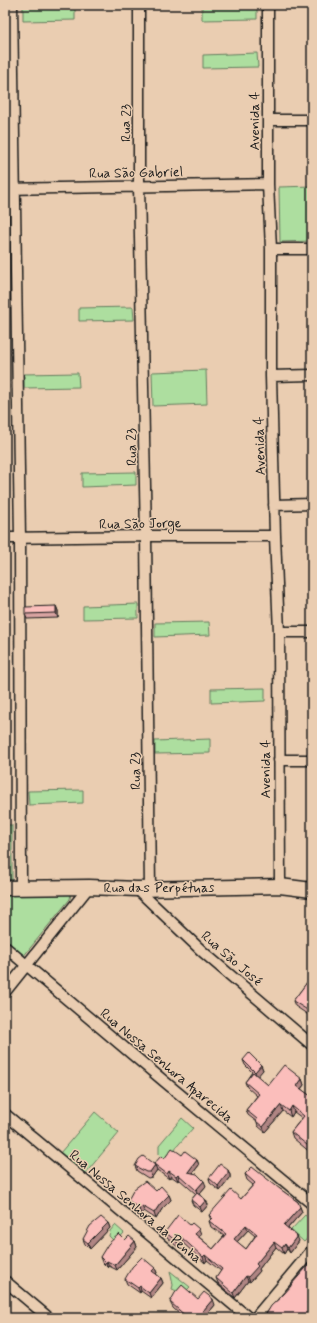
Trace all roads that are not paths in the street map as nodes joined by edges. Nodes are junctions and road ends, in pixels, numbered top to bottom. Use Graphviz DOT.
graph roads {
  1 [pos="12,5"];
  2 [pos="139,5"];
  3 [pos="268,5"];
  4 [pos="268,120"];
  5 [pos="312,120"];
  6 [pos="10,137"];
  7 [pos="268,184"];
  8 [pos="139,186"];
  9 [pos="10,189"];
  10 [pos="312,249"];
  11 [pos="271,250"];
  12 [pos="312,375"];
  13 [pos="270,376"];
  14 [pos="312,504"];
  15 [pos="274,505"];
  16 [pos="146,536"];
  17 [pos="275,536"];
  18 [pos="5,538"];
  19 [pos="20,538"];
  20 [pos="279,632"];
  21 [pos="312,632"];
  22 [pos="279,760"];
  23 [pos="312,760"];
  24 [pos="280,886"];
  25 [pos="5,888"];
  26 [pos="21,888"];
  27 [pos="89,888"];
  28 [pos="144,889"];
  29 [pos="312,890"];
  30 [pos="5,947"];
  31 [pos="27,966"];
  32 [pos="5,992"];
  33 [pos="312,1045"];
  34 [pos="5,1114"];
  35 [pos="312,1204"];
  36 [pos="312,1250"];
  37 [pos="5,1281"];
  38 [pos="50,1318"];
  39 [pos="249,1318"];
  40 [pos="255,1318"];
  1 -- 6 [label="street"];
  2 -- 8 [label="street, Rua 23"];
  3 -- 4 [label="street, Avenida 4"];
  4 -- 5 [label="street"];
  4 -- 7 [label="street, Avenida 4"];
  6 -- 9 [label="street"];
  7 -- 8 [label="street, Rua São Gabriel"];
  7 -- 11 [label="street, Avenida 4"];
  8 -- 9 [label="street, Rua São Gabriel"];
  8 -- 16 [label="street, Rua 23"];
  9 -- 19 [label="street"];
  10 -- 11 [label="street"];
  11 -- 13 [label="street, Avenida 4"];
  12 -- 13 [label="street"];
  13 -- 15 [label="street, Avenida 4"];
  14 -- 15 [label="street"];
  15 -- 17 [label="street, Avenida 4"];
  16 -- 17 [label="street, Rua São Jorge"];
  16 -- 19 [label="street, Rua São Jorge"];
  16 -- 28 [label="street, Rua 23"];
  17 -- 20 [label="street, Avenida 4"];
  18 -- 19 [label="street, Rua São Jorge"];
  19 -- 26 [label="street"];
  20 -- 21 [label="street"];
  20 -- 22 [label="street, Avenida 4"];
  22 -- 23 [label="street"];
  22 -- 24 [label="street, Avenida 4"];
  24 -- 28 [label="street, Rua das Perpétuas"];
  24 -- 29 [label="street, Rua das Perpétuas"];
  25 -- 26 [label="street, Rua das Perpétuas"];
  26 -- 27 [label="street, Rua das Perpétuas"];
  27 -- 28 [label="street, Rua das Perpétuas"];
  27 -- 31 [label="street"];
  28 -- 33 [label="street, Rua São José"];
  30 -- 31 [label="street, Rua Nossa Senhora Aparecida"];
  31 -- 32 [label="street"];
  31 -- 35 [label="street, Rua Nossa Senhora Aparecida"];
  34 -- 39 [label="street, Rua Nossa Senhora da Penha"];
  36 -- 40 [label="street"];
  37 -- 38 [label="street"];
}
